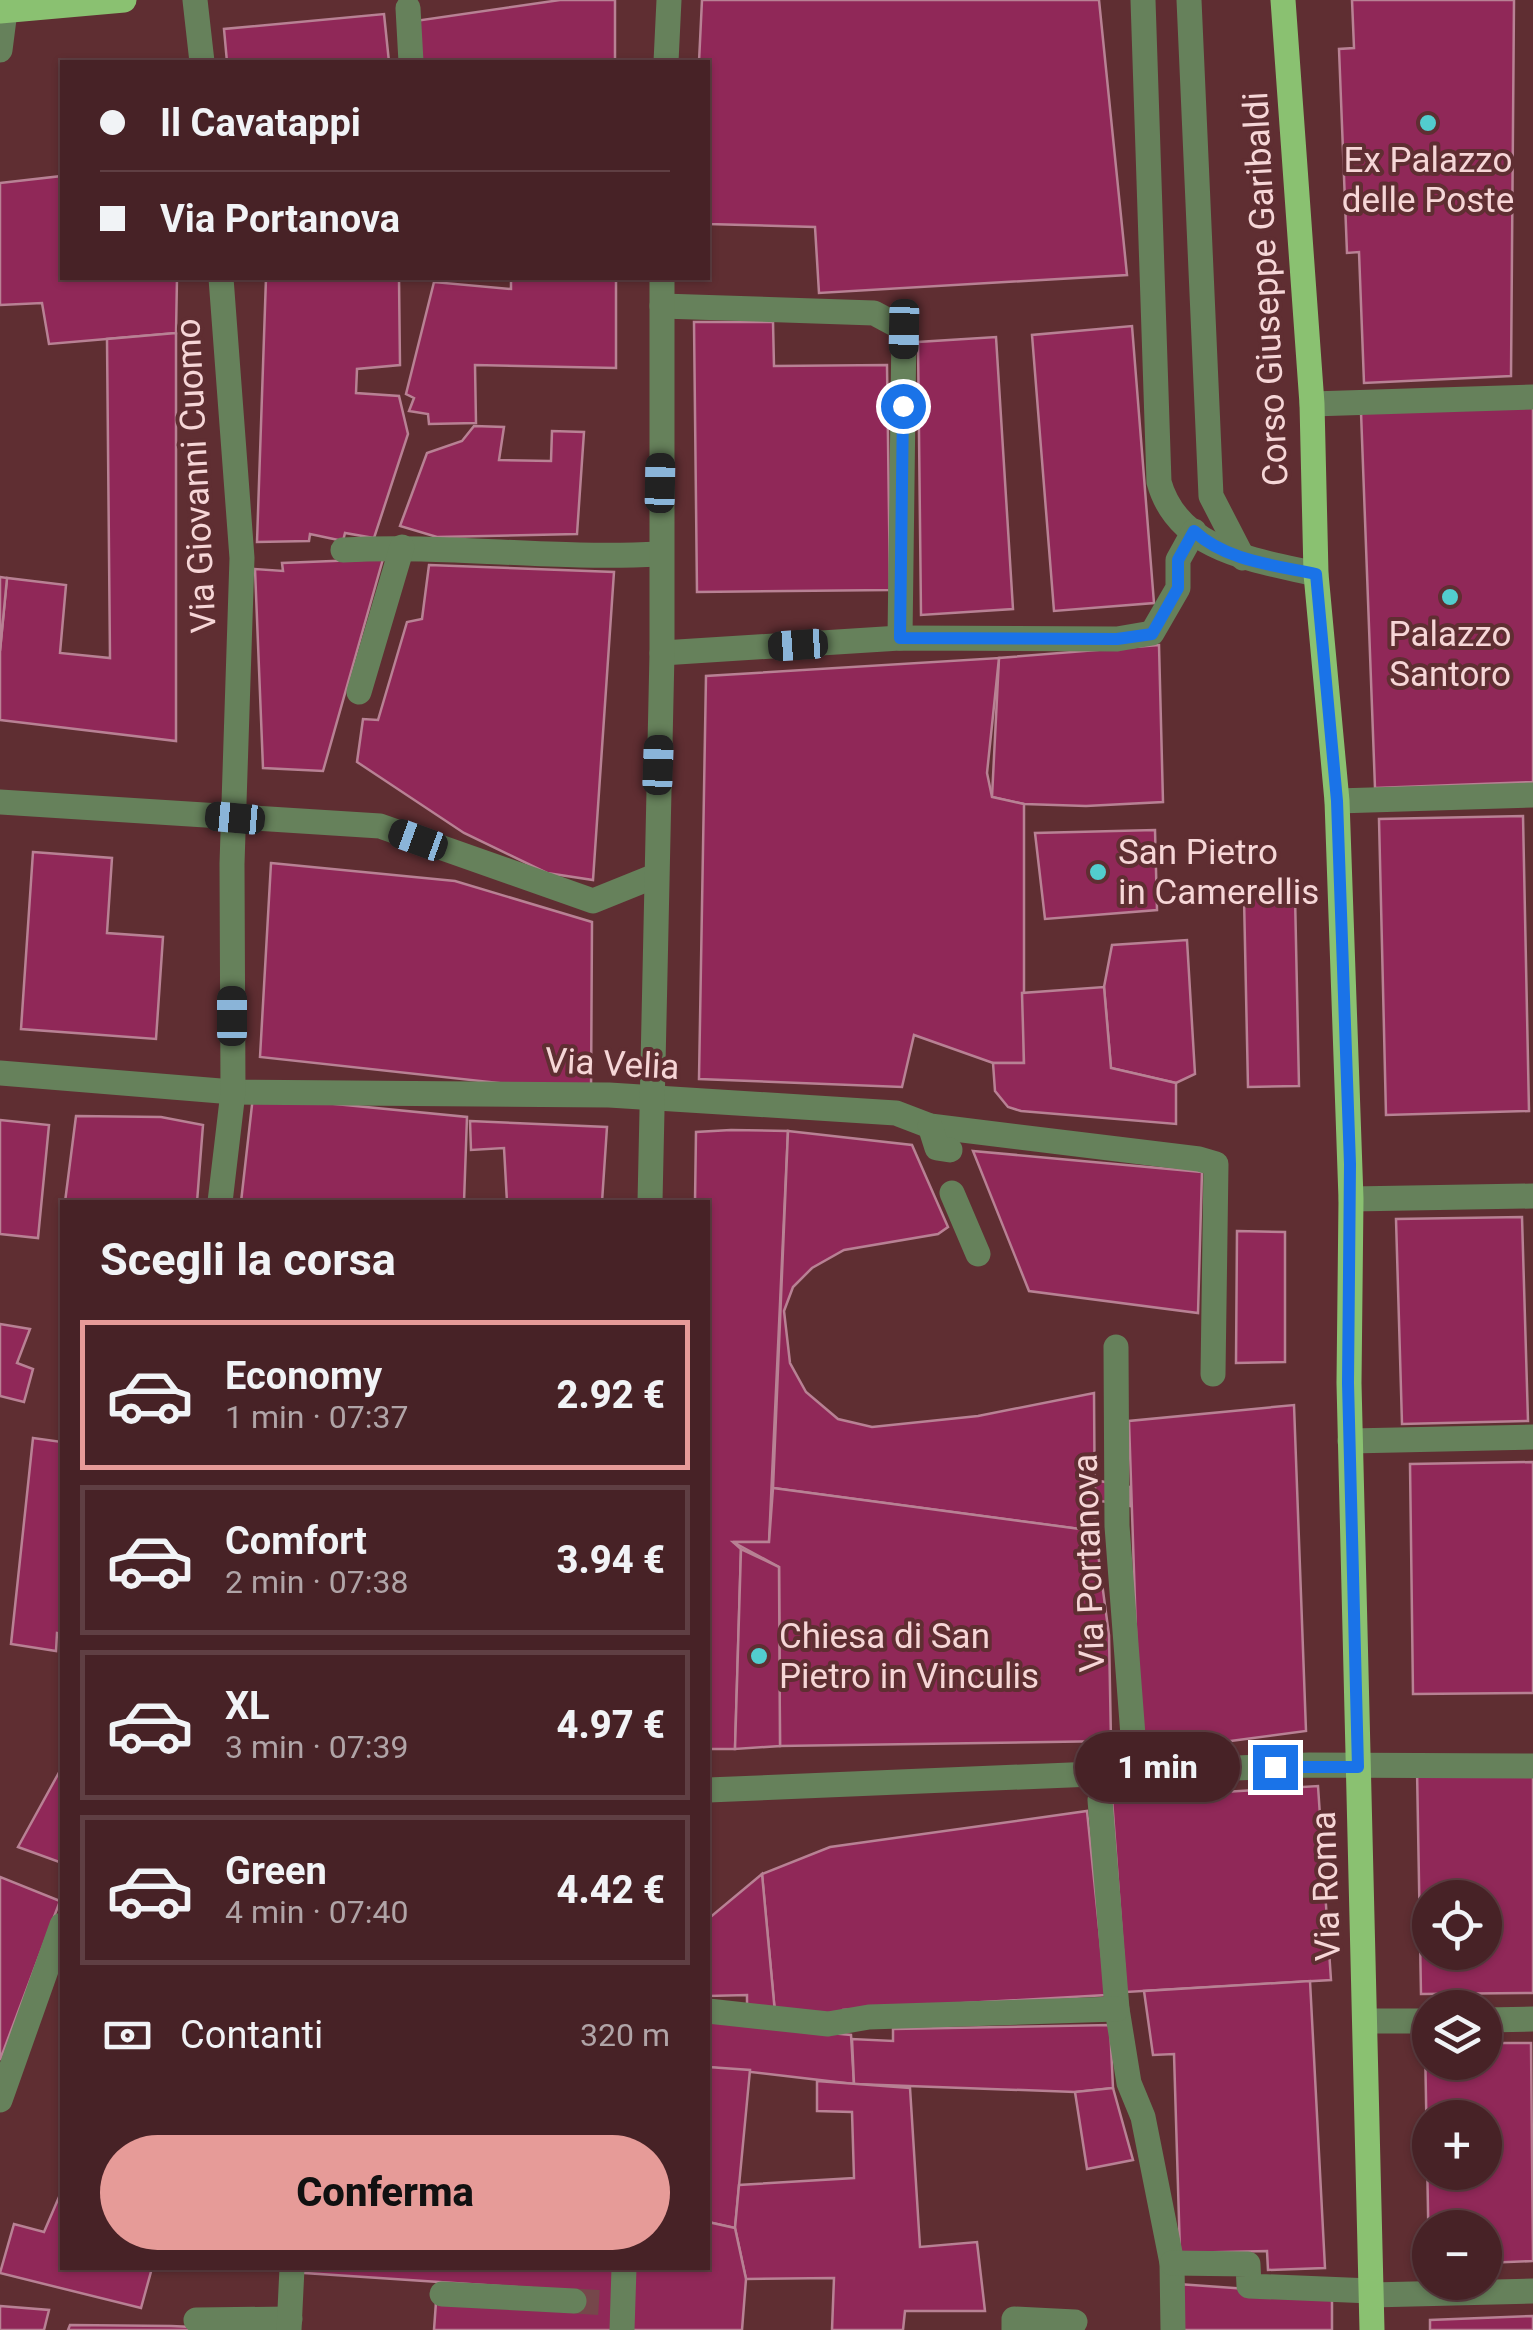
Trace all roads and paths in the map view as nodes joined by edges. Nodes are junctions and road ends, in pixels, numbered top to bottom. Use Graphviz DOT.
graph roads {
  1 [pos="124,0"];
  2 [pos="195,0"];
  3 [pos="669,0"];
  4 [pos="1143,0"];
  5 [pos="1188,0"];
  6 [pos="1283,0"];
  7 [pos="408,8"];
  8 [pos="3,11"];
  9 [pos="0,50"];
  10 [pos="202,60"];
  11 [pos="411,60"];
  12 [pos="666,60"];
  13 [pos="221,280"];
  14 [pos="662,280"];
  15 [pos="662,306"];
  16 [pos="1533,397"];
  17 [pos="1312,404"];
  18 [pos="1194,531"];
  19 [pos="402,547"];
  20 [pos="343,550"];
  21 [pos="659,554"];
  22 [pos="1243,558"];
  23 [pos="1316,574"];
  24 [pos="900,638"];
  25 [pos="662,653"];
  26 [pos="359,692"];
  27 [pos="1533,795"];
  28 [pos="1337,801"];
  29 [pos="0,802"];
  30 [pos="235,818"];
  31 [pos="655,876"];
  32 [pos="0,1073"];
  33 [pos="232,1092"];
  34 [pos="652,1099"];
  35 [pos="952,1192"];
  36 [pos="1533,1196"];
  37 [pos="220,1200"];
  38 [pos="650,1200"];
  39 [pos="1351,1200"];
  40 [pos="978,1254"];
  41 [pos="1116,1347"];
  42 [pos="1213,1374"];
  43 [pos="1533,1437"];
  44 [pos="1350,1440"];
  45 [pos="1533,1766"];
  46 [pos="1358,1767"];
  47 [pos="1136,1775"];
  48 [pos="1107,1776"];
  49 [pos="710,1790"];
  50 [pos="60,1931"];
  51 [pos="1117,2009"];
  52 [pos="710,2011"];
  53 [pos="1533,2019"];
  54 [pos="1502,2020"];
  55 [pos="1412,2021"];
  56 [pos="1366,2022"];
  57 [pos="0,2100"];
  58 [pos="1172,2263"];
  59 [pos="292,2270"];
  60 [pos="624,2270"];
  61 [pos="1533,2291"];
  62 [pos="1371,2293"];
  63 [pos="442,2294"];
  64 [pos="574,2301"];
  65 [pos="196,2320"];
  66 [pos="1075,2322"];
  67 [pos="289,2325"];
  68 [pos="622,2330"];
  69 [pos="1014,2330"];
  70 [pos="1174,2330"];
  71 [pos="1372,2330"];
  1 -- 8 [label="main road"];
  2 -- 10 [label="street"];
  3 -- 12 [label="street"];
  4 -- 18 [label="street"];
  5 -- 22 [label="street"];
  6 -- 17 [label="main road, Corso Giuseppe Garibaldi"];
  7 -- 11 [label="street"];
  8 -- 9 [label="street"];
  13 -- 30 [label="street, Via Giovanni Cuomo"];
  14 -- 15 [label="street"];
  15 -- 21 [label="street"];
  15 -- 24 [label="street"];
  16 -- 17 [label="street"];
  17 -- 23 [label="main road, Corso Giuseppe Garibaldi"];
  18 -- 22 [label="street"];
  18 -- 24 [label="street"];
  19 -- 20 [label="street"];
  19 -- 21 [label="street"];
  19 -- 26 [label="street"];
  21 -- 25 [label="street"];
  22 -- 23 [label="street"];
  23 -- 28 [label="main road, Corso Giuseppe Garibaldi"];
  24 -- 25 [label="street"];
  25 -- 31 [label="street"];
  27 -- 28 [label="street"];
  28 -- 39 [label="main road, Corso Giuseppe Garibaldi"];
  29 -- 30 [label="street"];
  30 -- 31 [label="street"];
  30 -- 33 [label="street, Via Giovanni Cuomo"];
  31 -- 34 [label="street"];
  32 -- 33 [label="street, Via Velia"];
  33 -- 34 [label="street, Via Velia"];
  33 -- 37 [label="street, Via Giovanni Cuomo"];
  34 -- 38 [label="street"];
  34 -- 42 [label="street, Via Velia"];
  35 -- 40 [label="street"];
  36 -- 39 [label="street"];
  39 -- 44 [label="main road, Via Roma"];
  41 -- 47 [label="street, Via Portanova"];
  43 -- 44 [label="street"];
  44 -- 46 [label="main road, Via Roma"];
  45 -- 46 [label="street"];
  46 -- 47 [label="street"];
  46 -- 56 [label="main road, Via Roma"];
  47 -- 48 [label="street"];
  48 -- 49 [label="street"];
  48 -- 51 [label="street"];
  50 -- 57 [label="street"];
  51 -- 52 [label="street"];
  51 -- 58 [label="street"];
  53 -- 54 [label="street"];
  55 -- 56 [label="street"];
  56 -- 62 [label="main road, Via Roma"];
  58 -- 62 [label="street"];
  58 -- 70 [label="street"];
  59 -- 67 [label="street"];
  60 -- 68 [label="street"];
  61 -- 62 [label="street"];
  62 -- 71 [label="main road, Via Roma"];
  63 -- 64 [label="street"];
  65 -- 67 [label="street"];
  66 -- 69 [label="street"];
}
